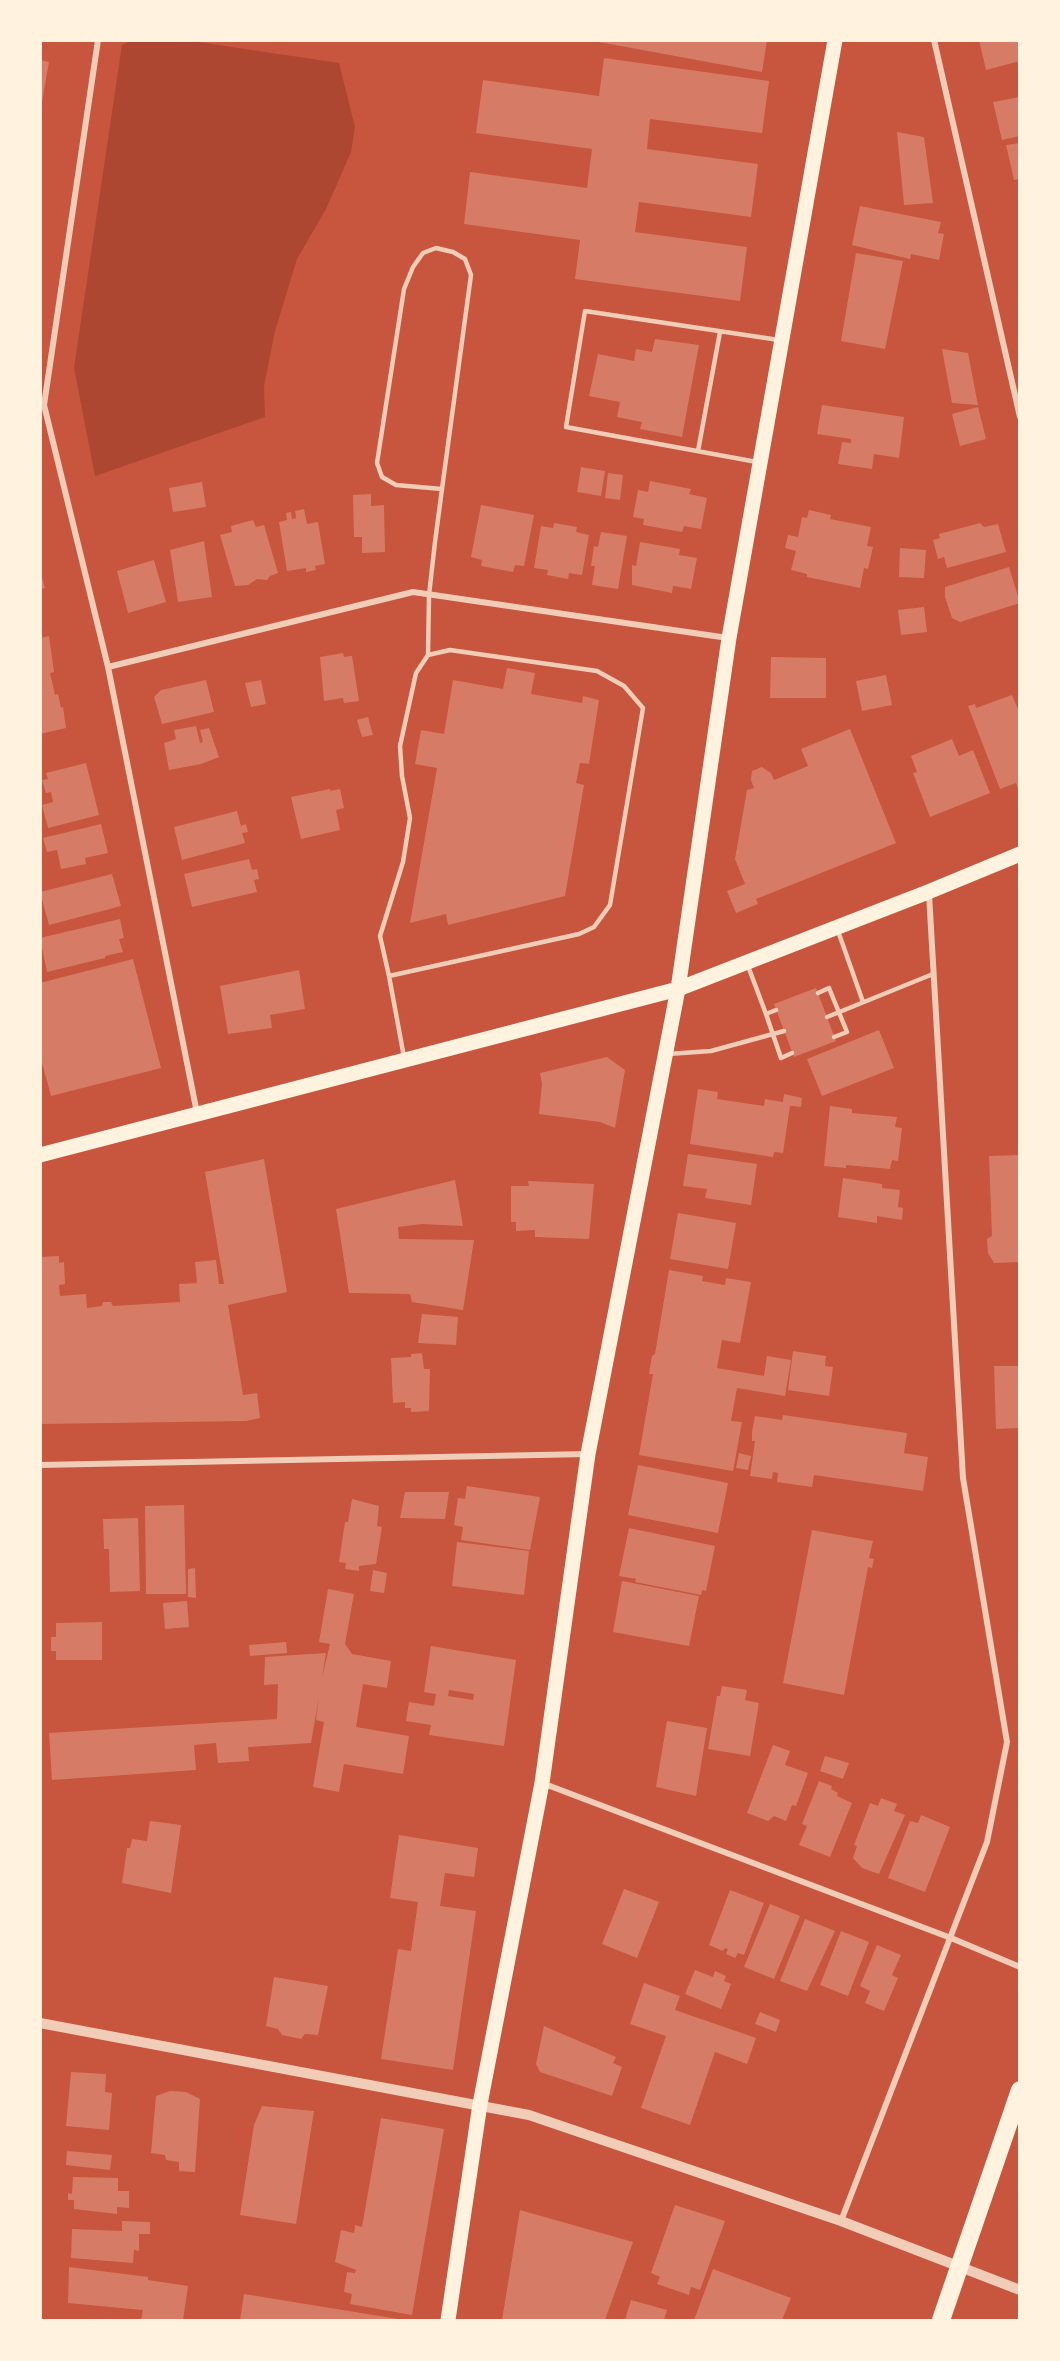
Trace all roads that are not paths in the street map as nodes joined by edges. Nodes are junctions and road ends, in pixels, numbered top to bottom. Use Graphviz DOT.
graph roads {
  1 [pos="98,40"];
  2 [pos="835,40"];
  3 [pos="934,40"];
  4 [pos="720,332"];
  5 [pos="781,340"];
  6 [pos="42,405"];
  7 [pos="1020,417"];
  8 [pos="698,451"];
  9 [pos="760,463"];
  10 [pos="442,489"];
  11 [pos="429,595"];
  12 [pos="729,638"];
  13 [pos="428,655"];
  14 [pos="108,667"];
  15 [pos="1020,854"];
  16 [pos="928,892"];
  17 [pos="837,928"];
  18 [pos="747,962"];
  19 [pos="933,974"];
  20 [pos="389,976"];
  21 [pos="678,989"];
  22 [pos="818,993"];
  23 [pos="863,1002"];
  24 [pos="776,1010"];
  25 [pos="839,1012"];
  26 [pos="766,1014"];
  27 [pos="827,1017"];
  28 [pos="784,1031"];
  29 [pos="774,1035"];
  30 [pos="834,1037"];
  31 [pos="792,1053"];
  32 [pos="665,1054"];
  33 [pos="404,1060"];
  34 [pos="197,1113"];
  35 [pos="40,1155"];
  36 [pos="588,1454"];
  37 [pos="40,1465"];
  38 [pos="542,1783"];
  39 [pos="951,1938"];
  40 [pos="1020,1967"];
  41 [pos="40,2023"];
  42 [pos="1020,2090"];
  43 [pos="480,2104"];
  44 [pos="842,2221"];
  45 [pos="1020,2290"];
  46 [pos="947,2298"];
  47 [pos="448,2320"];
  48 [pos="937,2320"];
  49 [pos="941,2320"];
  1 -- 6 [label="street"];
  2 -- 5 [label="main road"];
  3 -- 7 [label="street"];
  4 -- 5 [label="lane"];
  4 -- 8 [label="lane"];
  4 -- 8 [label="lane"];
  5 -- 9 [label="main road"];
  6 -- 14 [label="street"];
  8 -- 9 [label="lane"];
  9 -- 12 [label="main road"];
  10 -- 10 [label="lane"];
  10 -- 11 [label="lane"];
  11 -- 12 [label="street"];
  11 -- 13 [label="lane"];
  11 -- 14 [label="street"];
  12 -- 21 [label="main road"];
  13 -- 20 [label="lane"];
  13 -- 20 [label="lane"];
  14 -- 34 [label="street"];
  15 -- 16 [label="main road"];
  16 -- 17 [label="main road"];
  16 -- 19 [label="street"];
  17 -- 18 [label="main road"];
  17 -- 23 [label="lane"];
  18 -- 21 [label="main road"];
  18 -- 26 [label="lane"];
  19 -- 23 [label="lane"];
  19 -- 39 [label="street"];
  20 -- 33 [label="lane"];
  21 -- 32 [label="main road"];
  21 -- 33 [label="main road"];
  22 -- 25 [label="lane"];
  23 -- 25 [label="lane"];
  24 -- 26 [label="lane"];
  25 -- 27 [label="lane"];
  25 -- 30 [label="lane"];
  26 -- 29 [label="lane"];
  28 -- 29 [label="lane"];
  29 -- 31 [label="lane"];
  29 -- 32 [label="lane"];
  32 -- 36 [label="main road"];
  33 -- 34 [label="main road"];
  34 -- 35 [label="main road"];
  36 -- 37 [label="street"];
  36 -- 38 [label="main road"];
  38 -- 39 [label="street"];
  38 -- 43 [label="main road"];
  39 -- 40 [label="street"];
  39 -- 44 [label="street"];
  41 -- 43 [label="street"];
  42 -- 46 [label="highway"];
  43 -- 44 [label="street"];
  43 -- 47 [label="main road"];
  44 -- 45 [label="street"];
  46 -- 48 [label="highway"];
  46 -- 49 [label="highway"];
}
